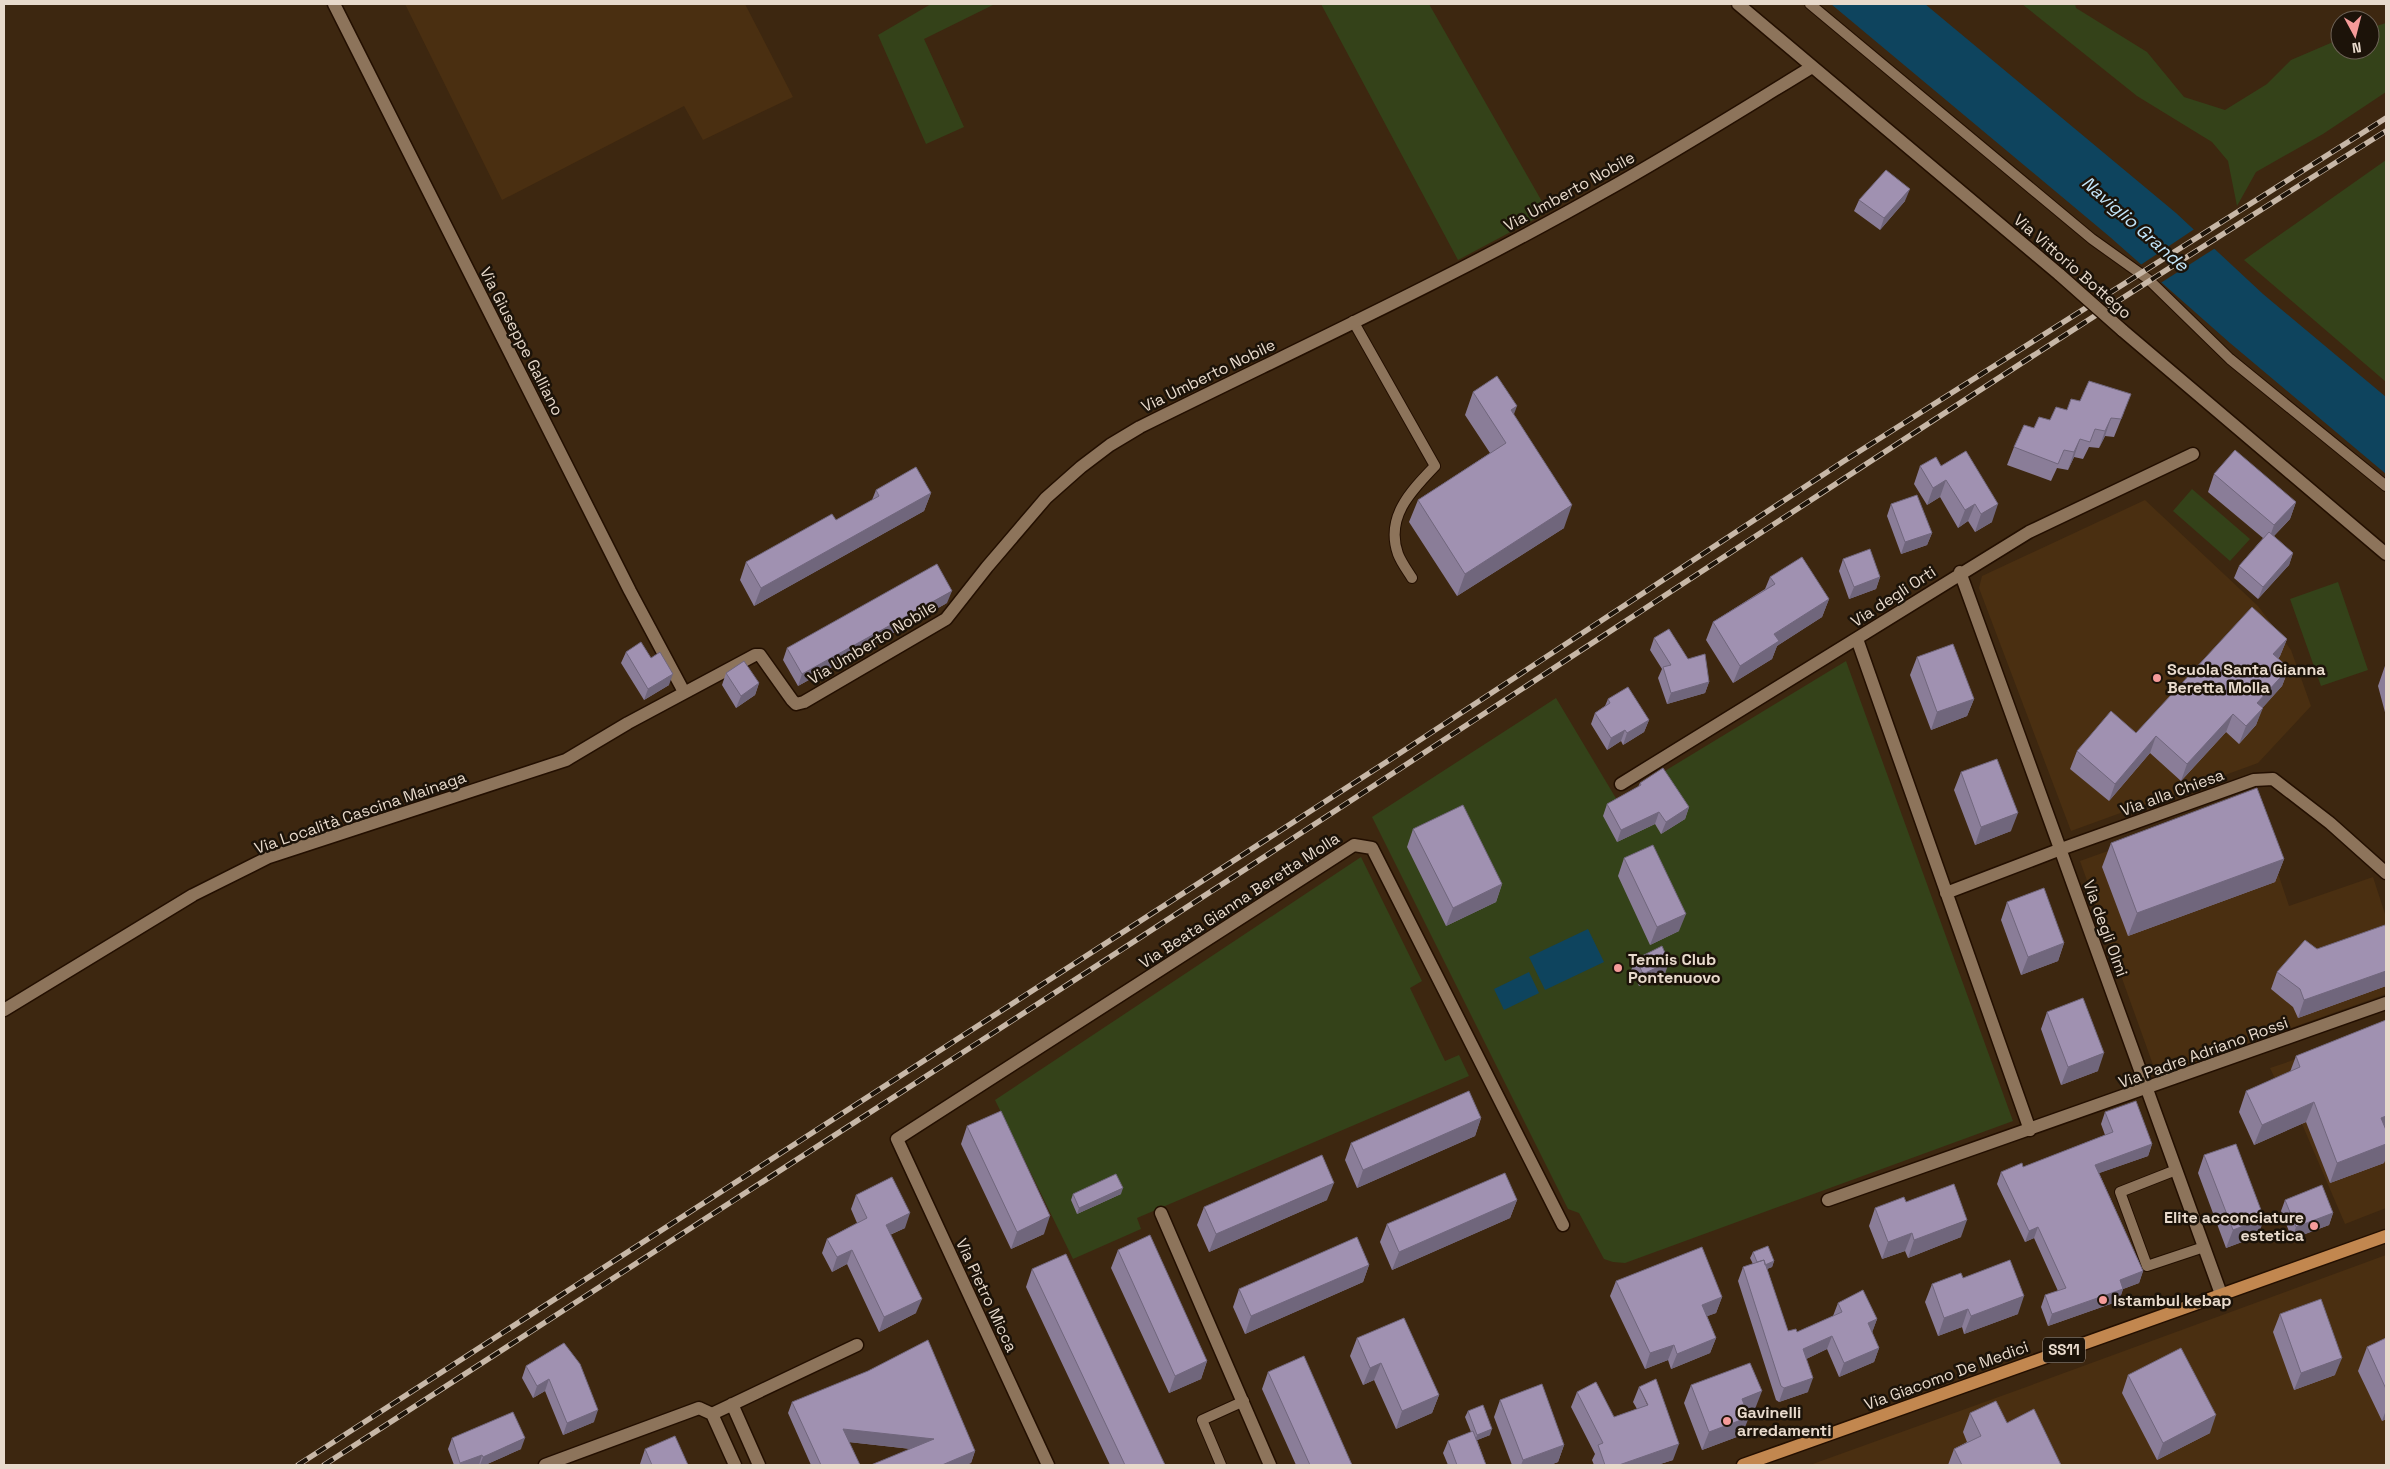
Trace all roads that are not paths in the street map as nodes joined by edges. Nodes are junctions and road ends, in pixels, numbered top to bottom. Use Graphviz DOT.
graph roads {
  1 [pos="334,4"];
  2 [pos="1738,4"];
  3 [pos="1810,4"];
  4 [pos="1812,67"];
  5 [pos="1353,321"];
  6 [pos="2193,454"];
  7 [pos="2386,486"];
  8 [pos="2386,554"];
  9 [pos="1960,572"];
  10 [pos="1412,578"];
  11 [pos="1857,639"];
  12 [pos="684,692"];
  13 [pos="1621,784"];
  14 [pos="2061,849"];
  15 [pos="2386,873"];
  16 [pos="1946,893"];
  17 [pos="2386,1003"];
  18 [pos="4,1010"];
  19 [pos="2146,1089"];
  20 [pos="2030,1130"];
  21 [pos="897,1139"];
  22 [pos="2176,1170"];
  23 [pos="1828,1200"];
  24 [pos="1161,1212"];
  25 [pos="1563,1225"];
  26 [pos="2386,1236"];
  27 [pos="2204,1247"];
  28 [pos="2221,1294"];
  29 [pos="857,1345"];
  30 [pos="1244,1401"];
  31 [pos="732,1404"];
  32 [pos="712,1414"];
  33 [pos="545,1465"];
  34 [pos="735,1465"];
  35 [pos="759,1465"];
  36 [pos="1048,1465"];
  37 [pos="1221,1465"];
  38 [pos="1270,1465"];
  39 [pos="1743,1465"];
  1 -- 12 [label="street, Via Giuseppe Galliano"];
  2 -- 4 [label="street, Via Vittorio Bottego"];
  3 -- 7 [label="lane"];
  4 -- 5 [label="street, Via Umberto Nobile"];
  4 -- 8 [label="street, Via Vittorio Bottego, bridge"];
  5 -- 10 [label="lane"];
  5 -- 12 [label="street, Via Umberto Nobile"];
  6 -- 9 [label="street, Via degli Orti"];
  9 -- 11 [label="street, Via degli Orti"];
  9 -- 14 [label="street, Via degli Olmi"];
  11 -- 13 [label="street, Via degli Orti"];
  11 -- 16 [label="street"];
  12 -- 18 [label="street, Via Località Cascina Mainaga"];
  14 -- 15 [label="street, Via alla Chiesa"];
  14 -- 16 [label="street, Via alla Chiesa"];
  14 -- 19 [label="street, Via degli Olmi"];
  16 -- 20 [label="street"];
  17 -- 19 [label="street, Via Padre Adriano Rossi"];
  19 -- 20 [label="street, Via Padre Adriano Rossi"];
  19 -- 22 [label="street, Via degli Olmi"];
  20 -- 23 [label="street"];
  21 -- 25 [label="street, Via Beata Gianna Beretta Molla"];
  21 -- 36 [label="street, Via Pietro Micca"];
  22 -- 27 [label="street, Via degli Olmi"];
  22 -- 27 [label="lane"];
  24 -- 30 [label="street"];
  26 -- 28 [label="main road, Via Giacomo De Medici / SS11"];
  27 -- 28 [label="street, Via degli Olmi"];
  28 -- 39 [label="main road, Via Giacomo De Medici / SS11"];
  29 -- 31 [label="street"];
  30 -- 37 [label="lane"];
  30 -- 38 [label="street"];
  31 -- 32 [label="street"];
  31 -- 35 [label="street"];
  32 -- 33 [label="street"];
  32 -- 34 [label="street"];
}
